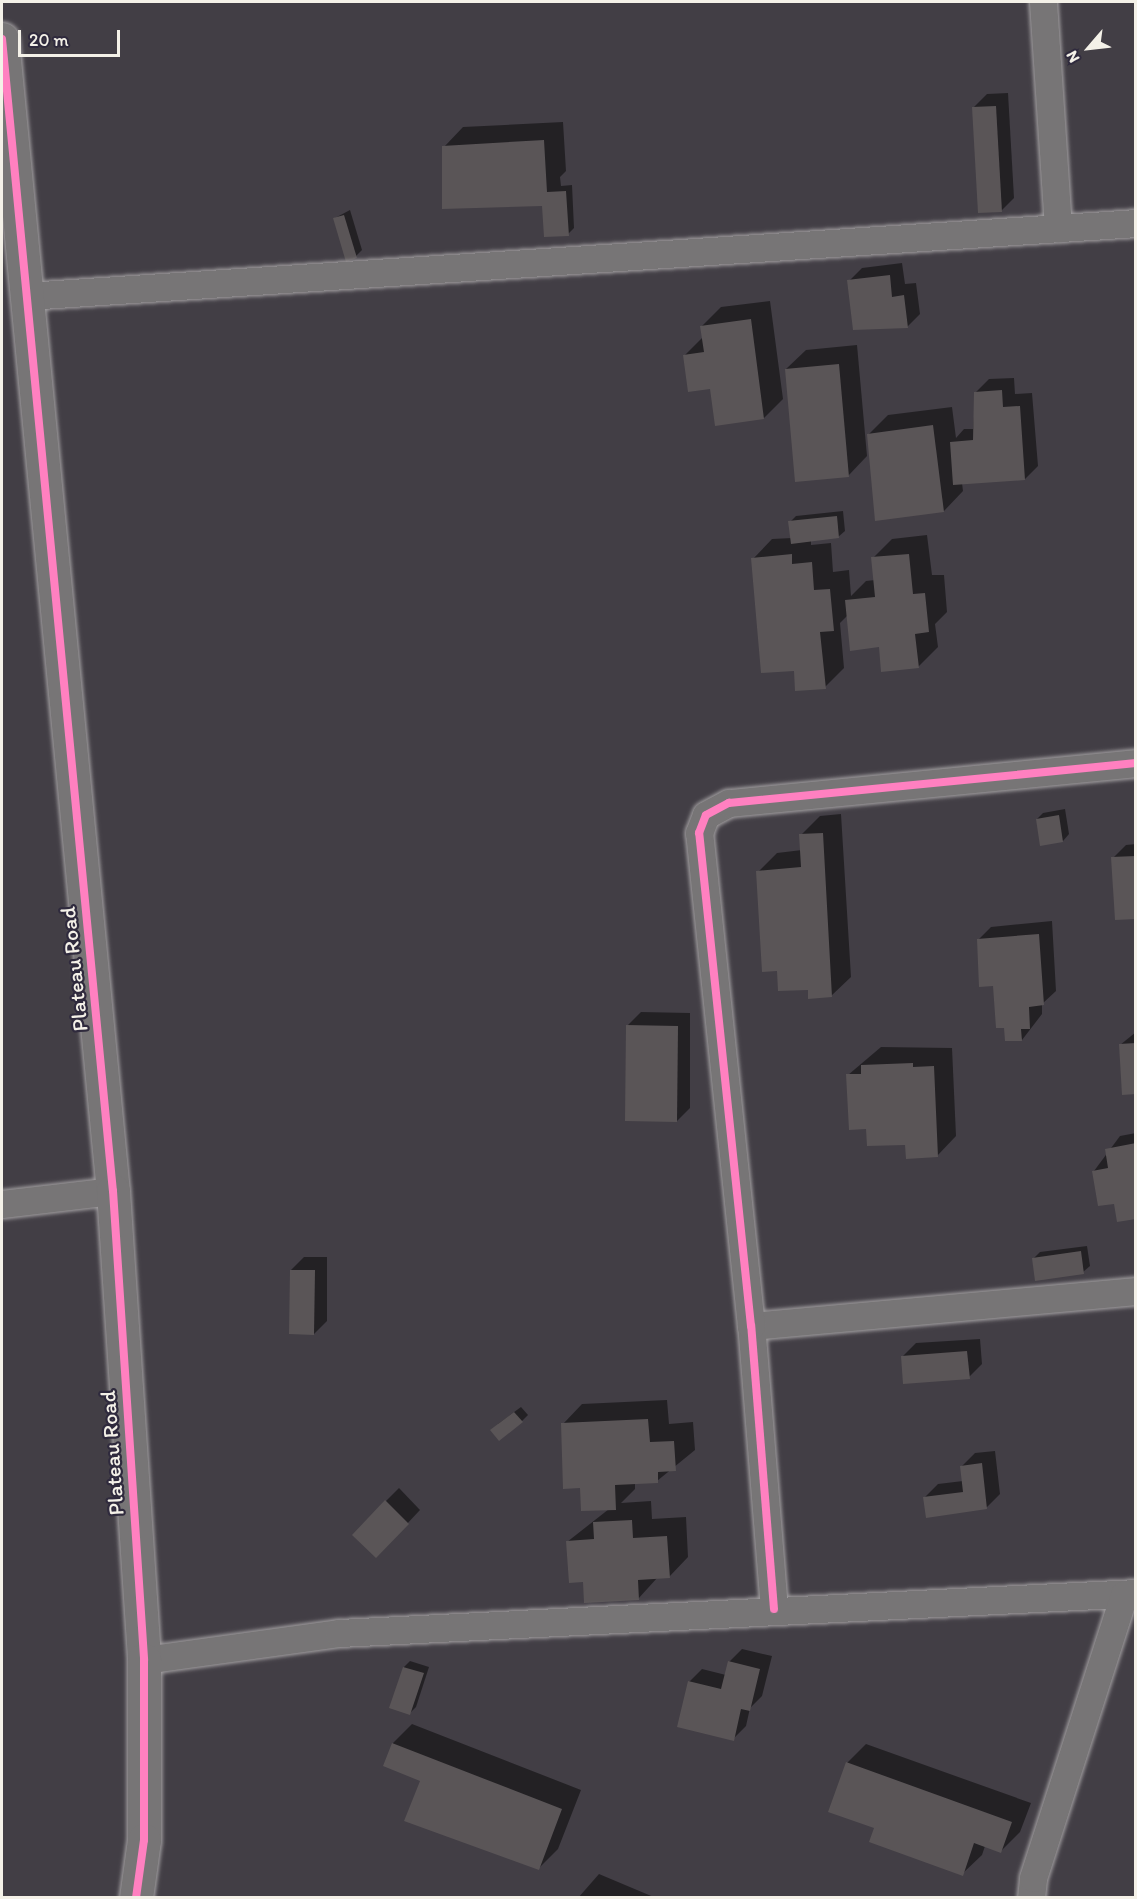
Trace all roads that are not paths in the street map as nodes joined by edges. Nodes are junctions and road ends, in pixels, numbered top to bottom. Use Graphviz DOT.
graph roads {
  1 [pos="1043,2"];
  2 [pos="2,39"];
  3 [pos="1136,223"];
  4 [pos="1058,229"];
  5 [pos="26,296"];
  6 [pos="1136,763"];
  7 [pos="113,1191"];
  8 [pos="2,1204"];
  9 [pos="1136,1291"];
  10 [pos="751,1326"];
  11 [pos="1130,1594"];
  12 [pos="774,1609"];
  13 [pos="144,1660"];
  14 [pos="136,1898"];
  15 [pos="1031,1898"];
  1 -- 4 [label="street"];
  2 -- 5 [label="street, Plateau Road"];
  3 -- 4 [label="street"];
  4 -- 5 [label="street"];
  5 -- 7 [label="street, Plateau Road"];
  6 -- 10 [label="street"];
  7 -- 8 [label="street"];
  7 -- 13 [label="street, Plateau Road"];
  9 -- 10 [label="street"];
  10 -- 12 [label="street"];
  11 -- 12 [label="street"];
  11 -- 15 [label="street"];
  12 -- 13 [label="street"];
  13 -- 14 [label="street, Plateau Road"];
}
